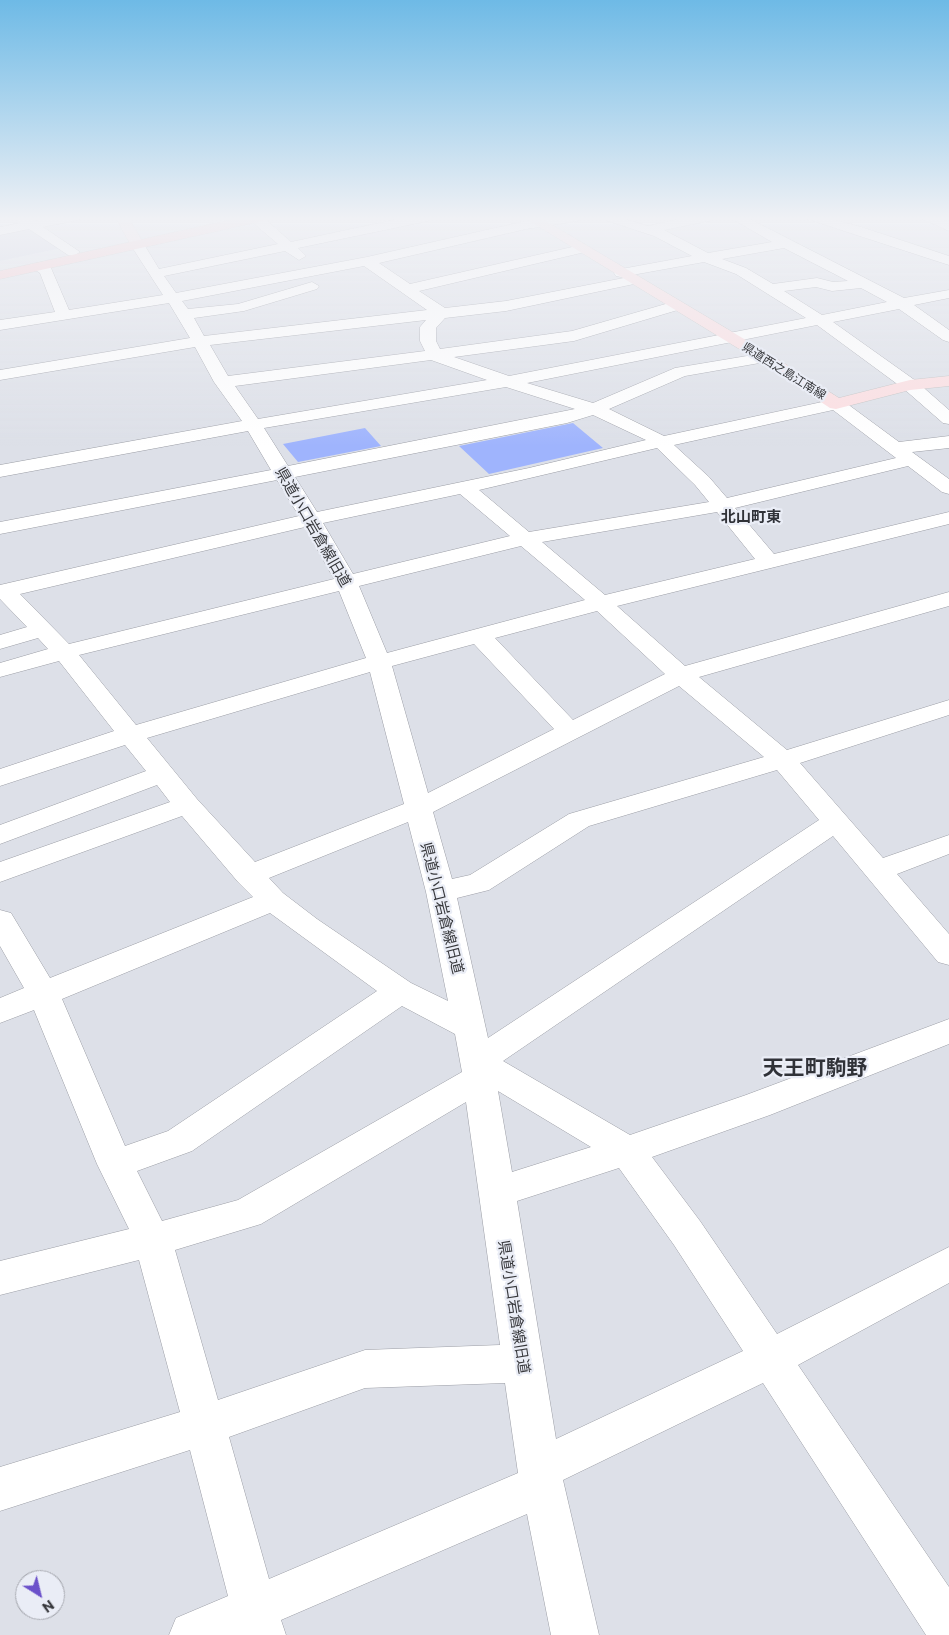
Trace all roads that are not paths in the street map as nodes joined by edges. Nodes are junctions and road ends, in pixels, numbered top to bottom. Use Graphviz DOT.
graph roads {
  1 [pos="55,293"];
  2 [pos="169,293"];
  3 [pos="229,293"];
  4 [pos="290,293"];
  5 [pos="414,293"];
  6 [pos="568,293"];
  7 [pos="655,293"];
  8 [pos="777,293"];
  9 [pos="884,293"];
  10 [pos="949,294"];
  11 [pos="902,303"];
  12 [pos="179,306"];
  13 [pos="676,306"];
  14 [pos="440,314"];
  15 [pos="64,315"];
  16 [pos="949,318"];
  17 [pos="822,320"];
  18 [pos="927,322"];
  19 [pos="0,325"];
  20 [pos="949,337"];
  21 [pos="730,338"];
  22 [pos="200,341"];
  23 [pos="436,356"];
  24 [pos="765,358"];
  25 [pos="0,375"];
  26 [pos="949,381"];
  27 [pos="222,382"];
  28 [pos="507,382"];
  29 [pos="910,385"];
  30 [pos="836,404"];
  31 [pos="594,409"];
  32 [pos="949,419"];
  33 [pos="252,425"];
  34 [pos="661,442"];
  35 [pos="949,442"];
  36 [pos="903,454"];
  37 [pos="0,471"];
  38 [pos="282,472"];
  39 [pos="465,488"];
  40 [pos="949,488"];
  41 [pos="720,506"];
  42 [pos="949,518"];
  43 [pos="311,519"];
  44 [pos="0,528"];
  45 [pos="524,540"];
  46 [pos="770,563"];
  47 [pos="347,583"];
  48 [pos="2,592"];
  49 [pos="949,599"];
  50 [pos="601,603"];
  51 [pos="42,630"];
  52 [pos="478,635"];
  53 [pos="0,642"];
  54 [pos="64,652"];
  55 [pos="378,662"];
  56 [pos="0,670"];
  57 [pos="681,675"];
  58 [pos="949,707"];
  59 [pos="570,732"];
  60 [pos="132,734"];
  61 [pos="783,760"];
  62 [pos="162,774"];
  63 [pos="0,778"];
  64 [pos="187,805"];
  65 [pos="417,809"];
  66 [pos="835,822"];
  67 [pos="0,835"];
  68 [pos="949,844"];
  69 [pos="878,870"];
  70 [pos="0,872"];
  71 [pos="248,875"];
  72 [pos="441,892"];
  73 [pos="273,900"];
  74 [pos="0,920"];
  75 [pos="949,954"];
  76 [pos="400,991"];
  77 [pos="44,995"];
  78 [pos="0,1011"];
  79 [pos="949,1031"];
  80 [pos="475,1056"];
  81 [pos="628,1151"];
  82 [pos="115,1164"];
  83 [pos="496,1192"];
  84 [pos="153,1240"];
  85 [pos="949,1264"];
  86 [pos="0,1278"];
  87 [pos="770,1359"];
  88 [pos="522,1363"];
  89 [pos="204,1425"];
  90 [pos="540,1477"];
  91 [pos="0,1489"];
  92 [pos="258,1622"];
  93 [pos="944,1628"];
  94 [pos="193,1635"];
  95 [pos="575,1635"];
  1 -- 15 [label="street"];
  2 -- 12 [label="street, 県道小口岩倉線旧道"];
  3 -- 12 [label="street"];
  4 -- 12 [label="street"];
  5 -- 14 [label="street"];
  6 -- 14 [label="street"];
  7 -- 13 [label="main road, 県道西之島江南線"];
  8 -- 17 [label="street"];
  9 -- 11 [label="street"];
  10 -- 11 [label="street"];
  11 -- 17 [label="street"];
  11 -- 18 [label="street"];
  12 -- 15 [label="street"];
  12 -- 22 [label="street, 県道小口岩倉線旧道"];
  13 -- 21 [label="main road, 県道西之島江南線"];
  13 -- 23 [label="street"];
  14 -- 22 [label="street"];
  14 -- 23 [label="street"];
  15 -- 19 [label="street"];
  16 -- 18 [label="street"];
  17 -- 21 [label="street"];
  17 -- 29 [label="street"];
  18 -- 20 [label="street"];
  21 -- 24 [label="main road, 県道西之島江南線"];
  21 -- 28 [label="street"];
  22 -- 25 [label="street"];
  22 -- 27 [label="street, 県道小口岩倉線旧道"];
  23 -- 27 [label="street"];
  23 -- 28 [label="street"];
  24 -- 30 [label="main road, 県道西之島江南線"];
  24 -- 31 [label="street"];
  26 -- 29 [label="main road, 県道西之島江南線"];
  27 -- 33 [label="street, 県道小口岩倉線旧道"];
  28 -- 31 [label="street"];
  28 -- 33 [label="street"];
  29 -- 30 [label="main road, 県道西之島江南線"];
  29 -- 32 [label="street"];
  30 -- 34 [label="street"];
  30 -- 36 [label="street"];
  31 -- 34 [label="street"];
  31 -- 38 [label="street"];
  33 -- 37 [label="street"];
  33 -- 38 [label="street, 県道小口岩倉線旧道"];
  34 -- 39 [label="street"];
  34 -- 41 [label="street"];
  35 -- 36 [label="street"];
  36 -- 40 [label="street"];
  36 -- 41 [label="street"];
  38 -- 43 [label="street, 県道小口岩倉線旧道"];
  38 -- 44 [label="street"];
  39 -- 43 [label="street"];
  39 -- 45 [label="street"];
  41 -- 45 [label="street"];
  41 -- 46 [label="street"];
  42 -- 46 [label="street"];
  43 -- 47 [label="street, 県道小口岩倉線旧道"];
  43 -- 48 [label="street"];
  45 -- 47 [label="street"];
  45 -- 50 [label="street"];
  46 -- 50 [label="street"];
  47 -- 54 [label="street"];
  47 -- 55 [label="street, 県道小口岩倉線旧道"];
  48 -- 51 [label="street"];
  49 -- 57 [label="street"];
  50 -- 52 [label="street"];
  50 -- 57 [label="street"];
  51 -- 53 [label="street"];
  51 -- 54 [label="street"];
  52 -- 55 [label="street"];
  52 -- 59 [label="street"];
  54 -- 56 [label="street"];
  54 -- 60 [label="street"];
  55 -- 60 [label="street"];
  55 -- 65 [label="street, 県道小口岩倉線旧道"];
  57 -- 59 [label="street"];
  57 -- 61 [label="street"];
  58 -- 61 [label="street"];
  59 -- 65 [label="street"];
  60 -- 62 [label="street"];
  60 -- 63 [label="street"];
  61 -- 66 [label="street"];
  61 -- 72 [label="street"];
  62 -- 64 [label="street"];
  62 -- 67 [label="street"];
  64 -- 70 [label="street"];
  64 -- 71 [label="street"];
  65 -- 71 [label="street"];
  65 -- 72 [label="street, 県道小口岩倉線旧道"];
  66 -- 69 [label="street"];
  66 -- 80 [label="street"];
  68 -- 69 [label="street"];
  69 -- 75 [label="street"];
  71 -- 73 [label="street"];
  72 -- 80 [label="street, 県道小口岩倉線旧道"];
  73 -- 76 [label="street"];
  73 -- 77 [label="street"];
  74 -- 77 [label="street"];
  76 -- 80 [label="street"];
  76 -- 82 [label="street"];
  77 -- 78 [label="street"];
  77 -- 82 [label="street"];
  79 -- 81 [label="street"];
  80 -- 81 [label="street"];
  80 -- 83 [label="street, 県道小口岩倉線旧道"];
  80 -- 84 [label="street"];
  81 -- 83 [label="street"];
  81 -- 87 [label="street"];
  82 -- 84 [label="street"];
  83 -- 88 [label="street, 県道小口岩倉線旧道"];
  84 -- 86 [label="street"];
  84 -- 89 [label="street"];
  85 -- 87 [label="street"];
  87 -- 90 [label="street"];
  87 -- 93 [label="street"];
  88 -- 89 [label="street"];
  88 -- 90 [label="street, 県道小口岩倉線旧道"];
  89 -- 91 [label="street"];
  89 -- 92 [label="street"];
  90 -- 92 [label="street"];
  90 -- 95 [label="street, 県道小口岩倉線旧道"];
  92 -- 94 [label="street"];
}
